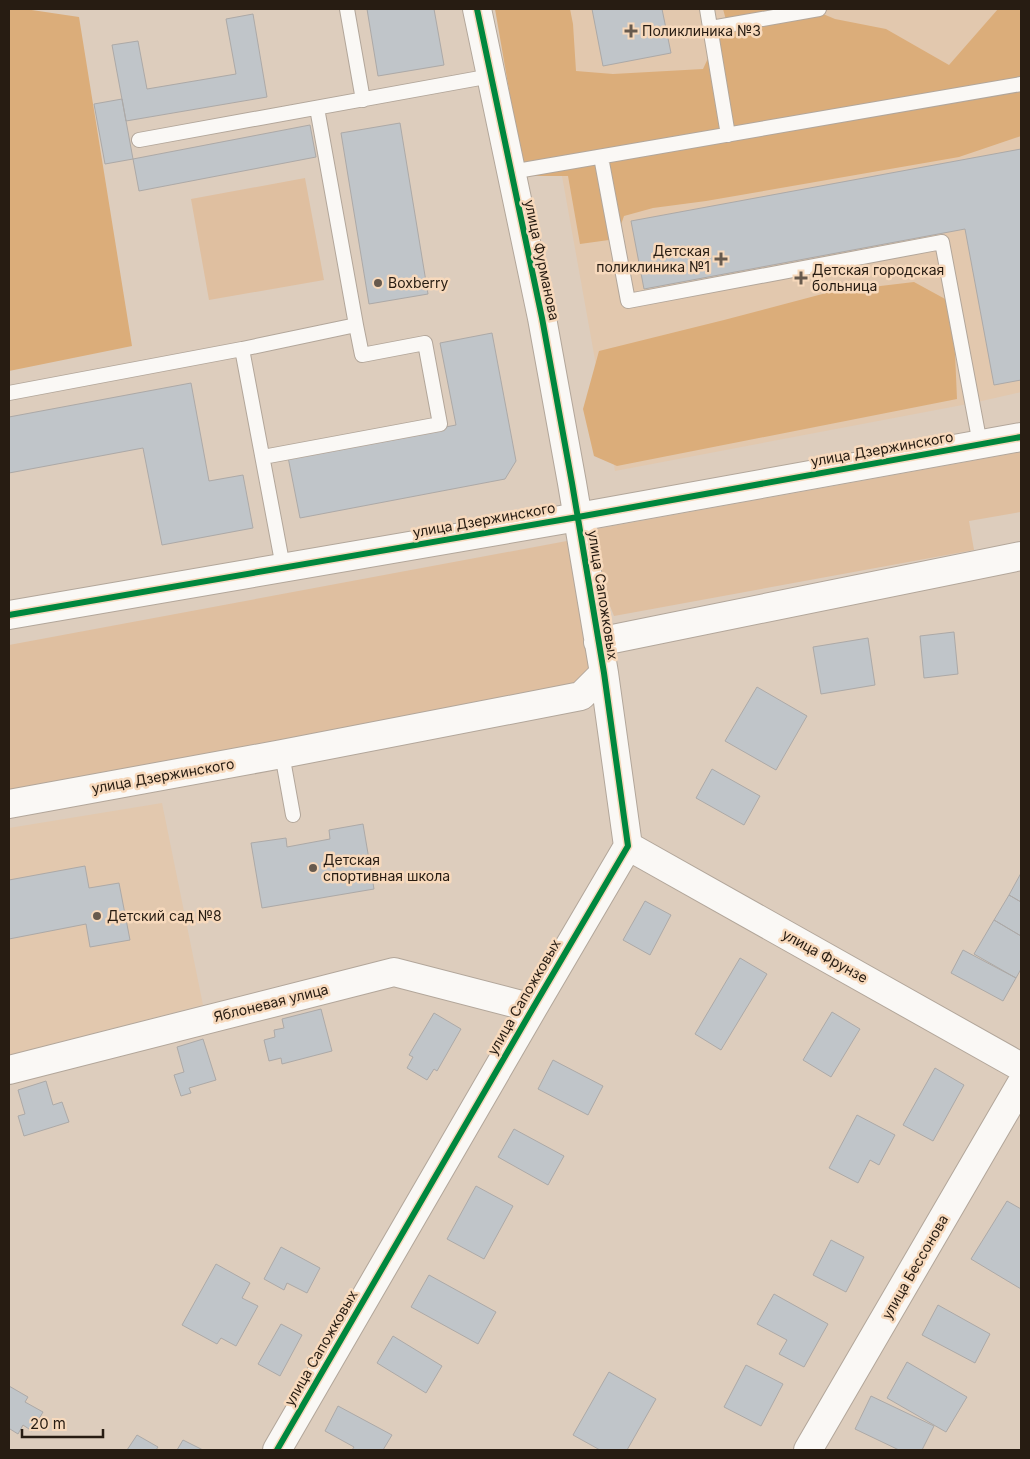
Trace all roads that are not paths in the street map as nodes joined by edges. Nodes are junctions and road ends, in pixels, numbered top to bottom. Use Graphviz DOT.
graph roads {
  1 [pos="347,9"];
  2 [pos="477,9"];
  3 [pos="708,9"];
  4 [pos="819,9"];
  5 [pos="711,28"];
  6 [pos="491,76"];
  7 [pos="1021,84"];
  8 [pos="363,100"];
  9 [pos="318,108"];
  10 [pos="728,135"];
  11 [pos="139,140"];
  12 [pos="601,157"];
  13 [pos="511,172"];
  14 [pos="356,325"];
  15 [pos="242,349"];
  16 [pos="9,393"];
  17 [pos="1021,437"];
  18 [pos="980,444"];
  19 [pos="262,457"];
  20 [pos="578,517"];
  21 [pos="1021,556"];
  22 [pos="283,567"];
  23 [pos="9,616"];
  24 [pos="598,642"];
  25 [pos="604,673"];
  26 [pos="282,754"];
  27 [pos="9,804"];
  28 [pos="293,816"];
  29 [pos="628,846"];
  30 [pos="532,1008"];
  31 [pos="1021,1066"];
  32 [pos="9,1070"];
  33 [pos="1021,1084"];
  34 [pos="277,1450"];
  35 [pos="808,1450"];
  1 -- 8 [label="lane"];
  2 -- 6 [label="street, улица Фурманова"];
  3 -- 5 [label="lane"];
  4 -- 5 [label="lane"];
  5 -- 10 [label="lane"];
  6 -- 8 [label="lane"];
  6 -- 13 [label="street, улица Фурманова"];
  7 -- 10 [label="lane"];
  8 -- 9 [label="lane"];
  9 -- 11 [label="lane"];
  9 -- 14 [label="lane"];
  10 -- 12 [label="lane"];
  12 -- 13 [label="lane"];
  12 -- 18 [label="lane"];
  13 -- 20 [label="street, улица Фурманова"];
  14 -- 15 [label="lane"];
  14 -- 19 [label="lane"];
  15 -- 16 [label="lane"];
  15 -- 19 [label="lane"];
  17 -- 18 [label="street, улица Дзержинского"];
  18 -- 20 [label="street, улица Дзержинского"];
  19 -- 22 [label="lane"];
  20 -- 22 [label="street, улица Дзержинского"];
  20 -- 24 [label="street, улица Сапожковых"];
  21 -- 24 [label="street"];
  22 -- 23 [label="street, улица Дзержинского"];
  24 -- 25 [label="street, улица Сапожковых"];
  25 -- 26 [label="street, улица Дзержинского"];
  25 -- 29 [label="street, улица Сапожковых"];
  26 -- 27 [label="street, улица Дзержинского"];
  26 -- 28 [label="lane"];
  29 -- 30 [label="street, улица Сапожковых"];
  29 -- 31 [label="street, улица Фрунзе"];
  30 -- 32 [label="street, Яблоневая улица"];
  30 -- 34 [label="street, улица Сапожковых"];
  33 -- 35 [label="street, улица Бессонова"];
}
